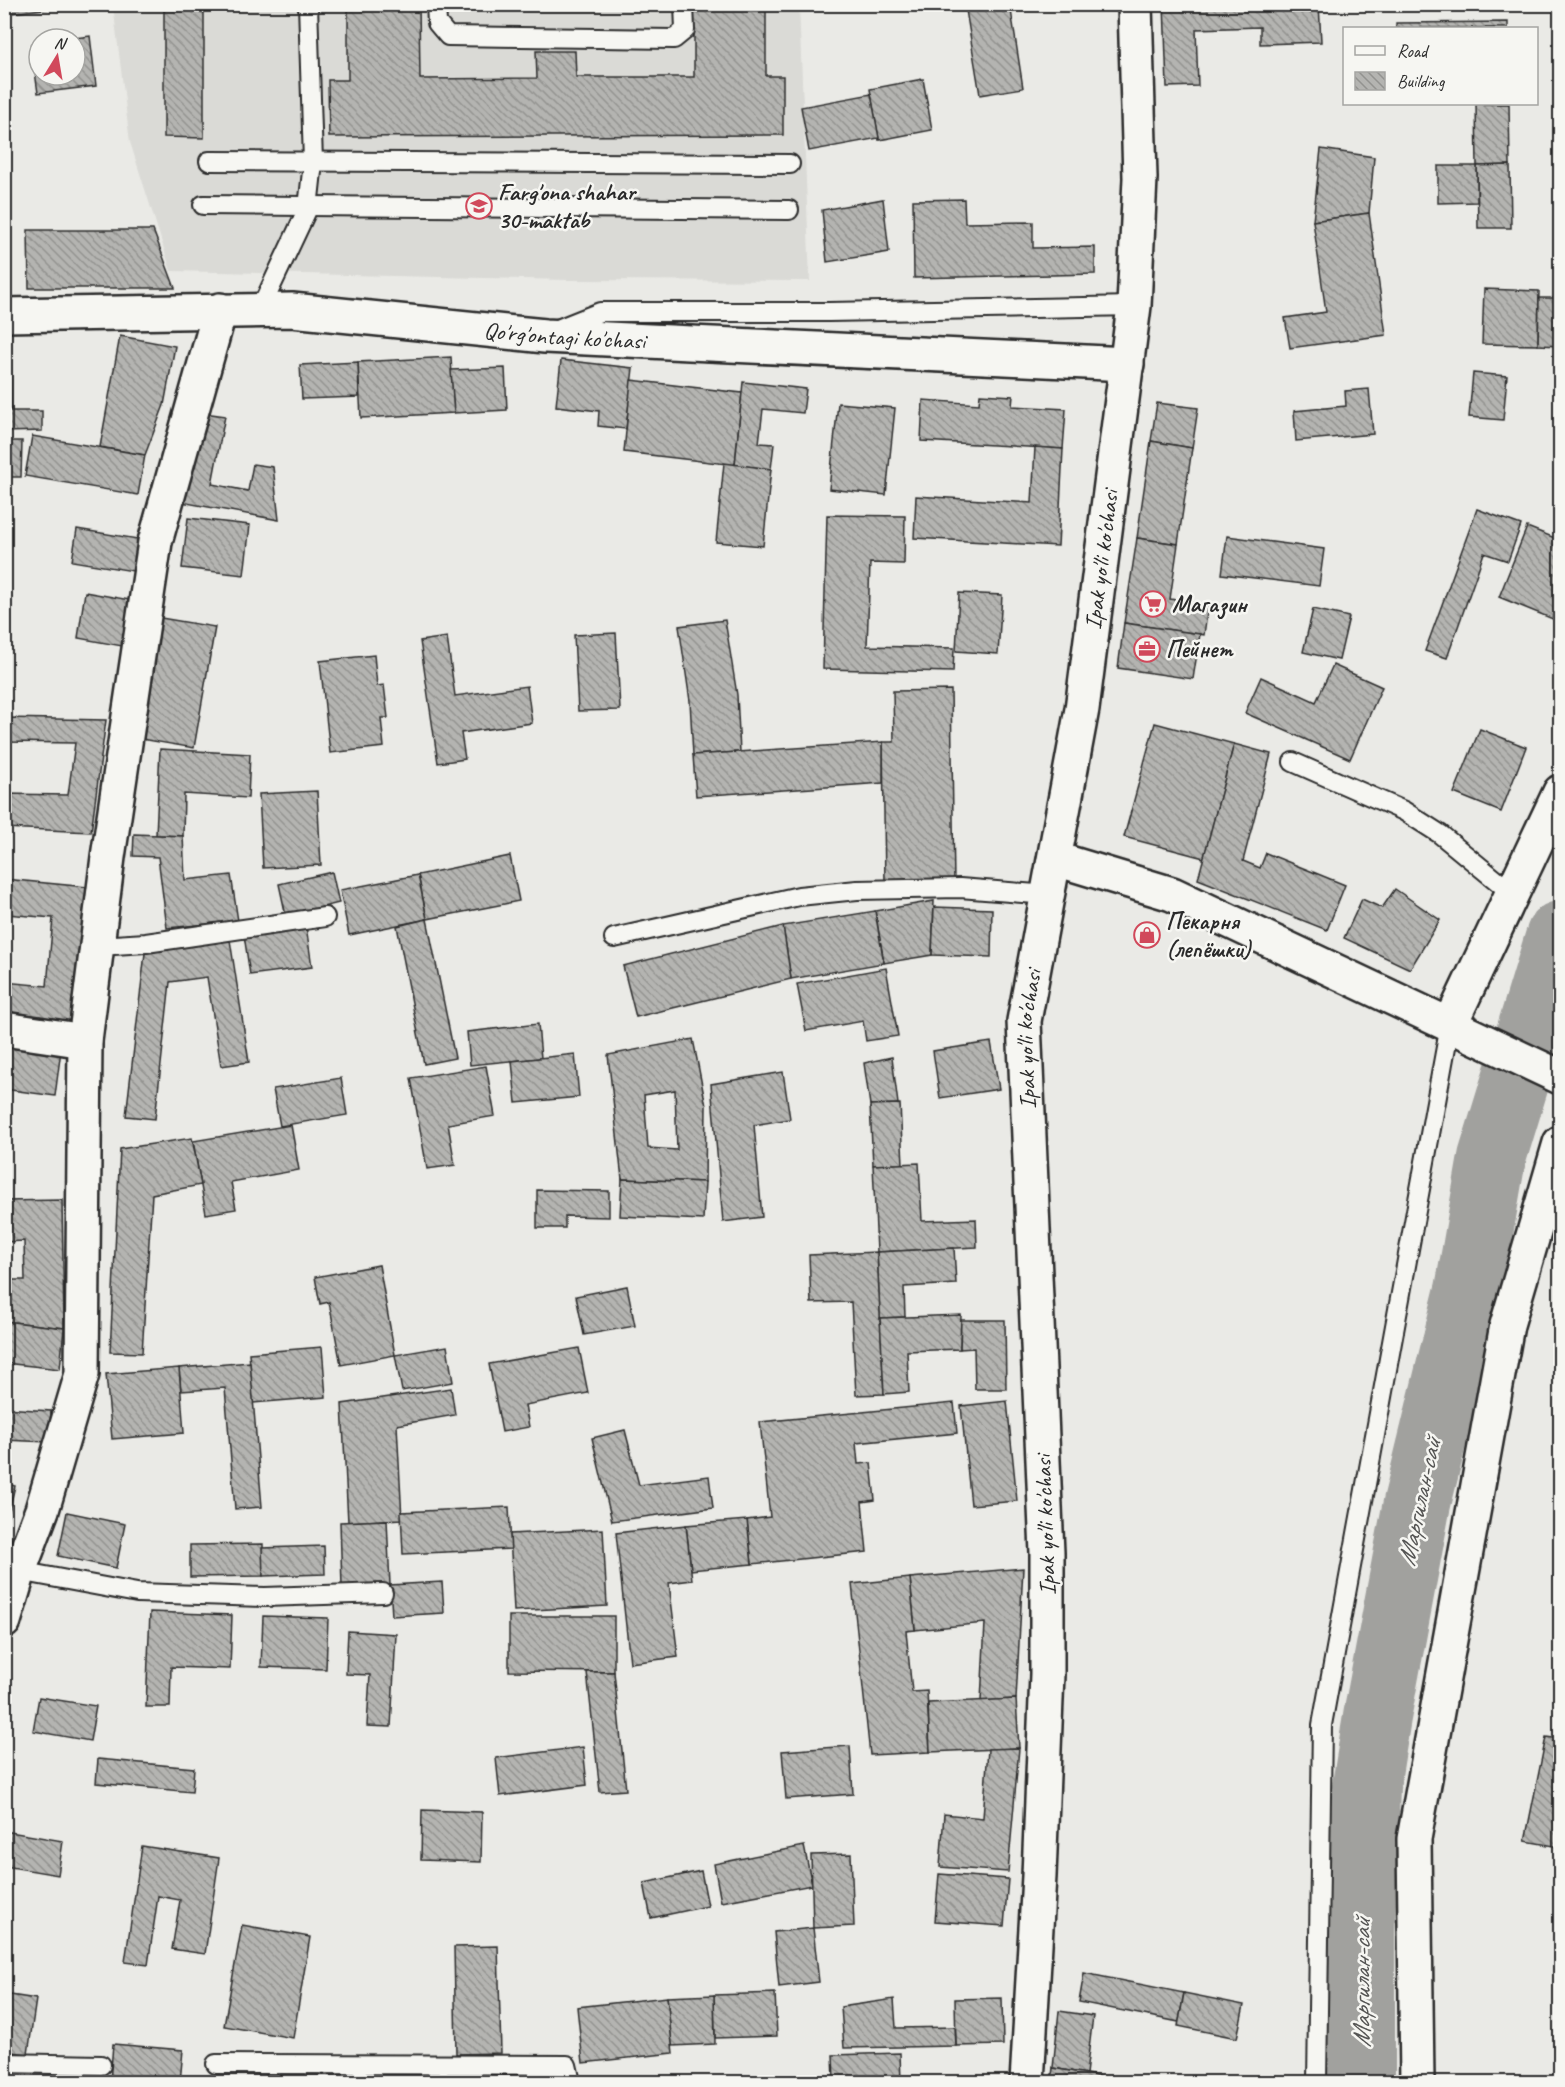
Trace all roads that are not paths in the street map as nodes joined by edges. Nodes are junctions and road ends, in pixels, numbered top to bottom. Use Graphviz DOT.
graph roads {
  1 [pos="308,4"];
  2 [pos="436,4"];
  3 [pos="684,4"];
  4 [pos="1135,4"];
  5 [pos="209,161"];
  6 [pos="314,162"];
  7 [pos="790,164"];
  8 [pos="203,206"];
  9 [pos="308,208"];
  10 [pos="789,210"];
  11 [pos="1134,306"];
  12 [pos="220,310"];
  13 [pos="260,310"];
  14 [pos="4,315"];
  15 [pos="545,336"];
  16 [pos="1127,364"];
  17 [pos="1293,762"];
  18 [pos="1560,792"];
  19 [pos="1056,859"];
  20 [pos="1513,894"];
  21 [pos="1048,895"];
  22 [pos="325,917"];
  23 [pos="614,938"];
  24 [pos="98,946"];
  25 [pos="1450,1024"];
  26 [pos="4,1029"];
  27 [pos="85,1041"];
  28 [pos="1560,1077"];
  29 [pos="1560,1143"];
  30 [pos="19,1571"];
  31 [pos="383,1593"];
  32 [pos="4,1621"];
  33 [pos="4,2063"];
  34 [pos="216,2064"];
  35 [pos="101,2065"];
  36 [pos="571,2082"];
  37 [pos="1027,2082"];
  38 [pos="1317,2082"];
  39 [pos="1417,2082"];
  1 -- 6 [label="lane"];
  2 -- 3 [label="lane"];
  4 -- 11 [label="street, Ipak yo'li ko'chasi"];
  5 -- 6 [label="lane"];
  6 -- 7 [label="lane"];
  6 -- 9 [label="lane"];
  8 -- 9 [label="lane"];
  9 -- 10 [label="lane"];
  9 -- 13 [label="lane"];
  11 -- 15 [label="lane"];
  11 -- 16 [label="street, Ipak yo'li ko'chasi"];
  12 -- 13 [label="street, Qo'rg'ontagi ko'chasi"];
  12 -- 14 [label="street, Qo'rg'ontagi ko'chasi"];
  12 -- 24 [label="street"];
  13 -- 15 [label="street, Qo'rg'ontagi ko'chasi"];
  15 -- 16 [label="street, Qo'rg'ontagi ko'chasi"];
  16 -- 19 [label="street, Ipak yo'li ko'chasi"];
  17 -- 20 [label="lane"];
  18 -- 20 [label="street"];
  19 -- 21 [label="street, Ipak yo'li ko'chasi"];
  19 -- 25 [label="street"];
  20 -- 25 [label="street"];
  21 -- 23 [label="lane"];
  21 -- 37 [label="street, Ipak yo'li ko'chasi"];
  22 -- 24 [label="lane"];
  24 -- 27 [label="street"];
  25 -- 28 [label="street"];
  25 -- 38 [label="lane"];
  26 -- 27 [label="street"];
  27 -- 30 [label="street"];
  29 -- 39 [label="street"];
  30 -- 31 [label="lane"];
  30 -- 32 [label="street"];
  33 -- 35 [label="lane"];
  34 -- 36 [label="lane"];
}
